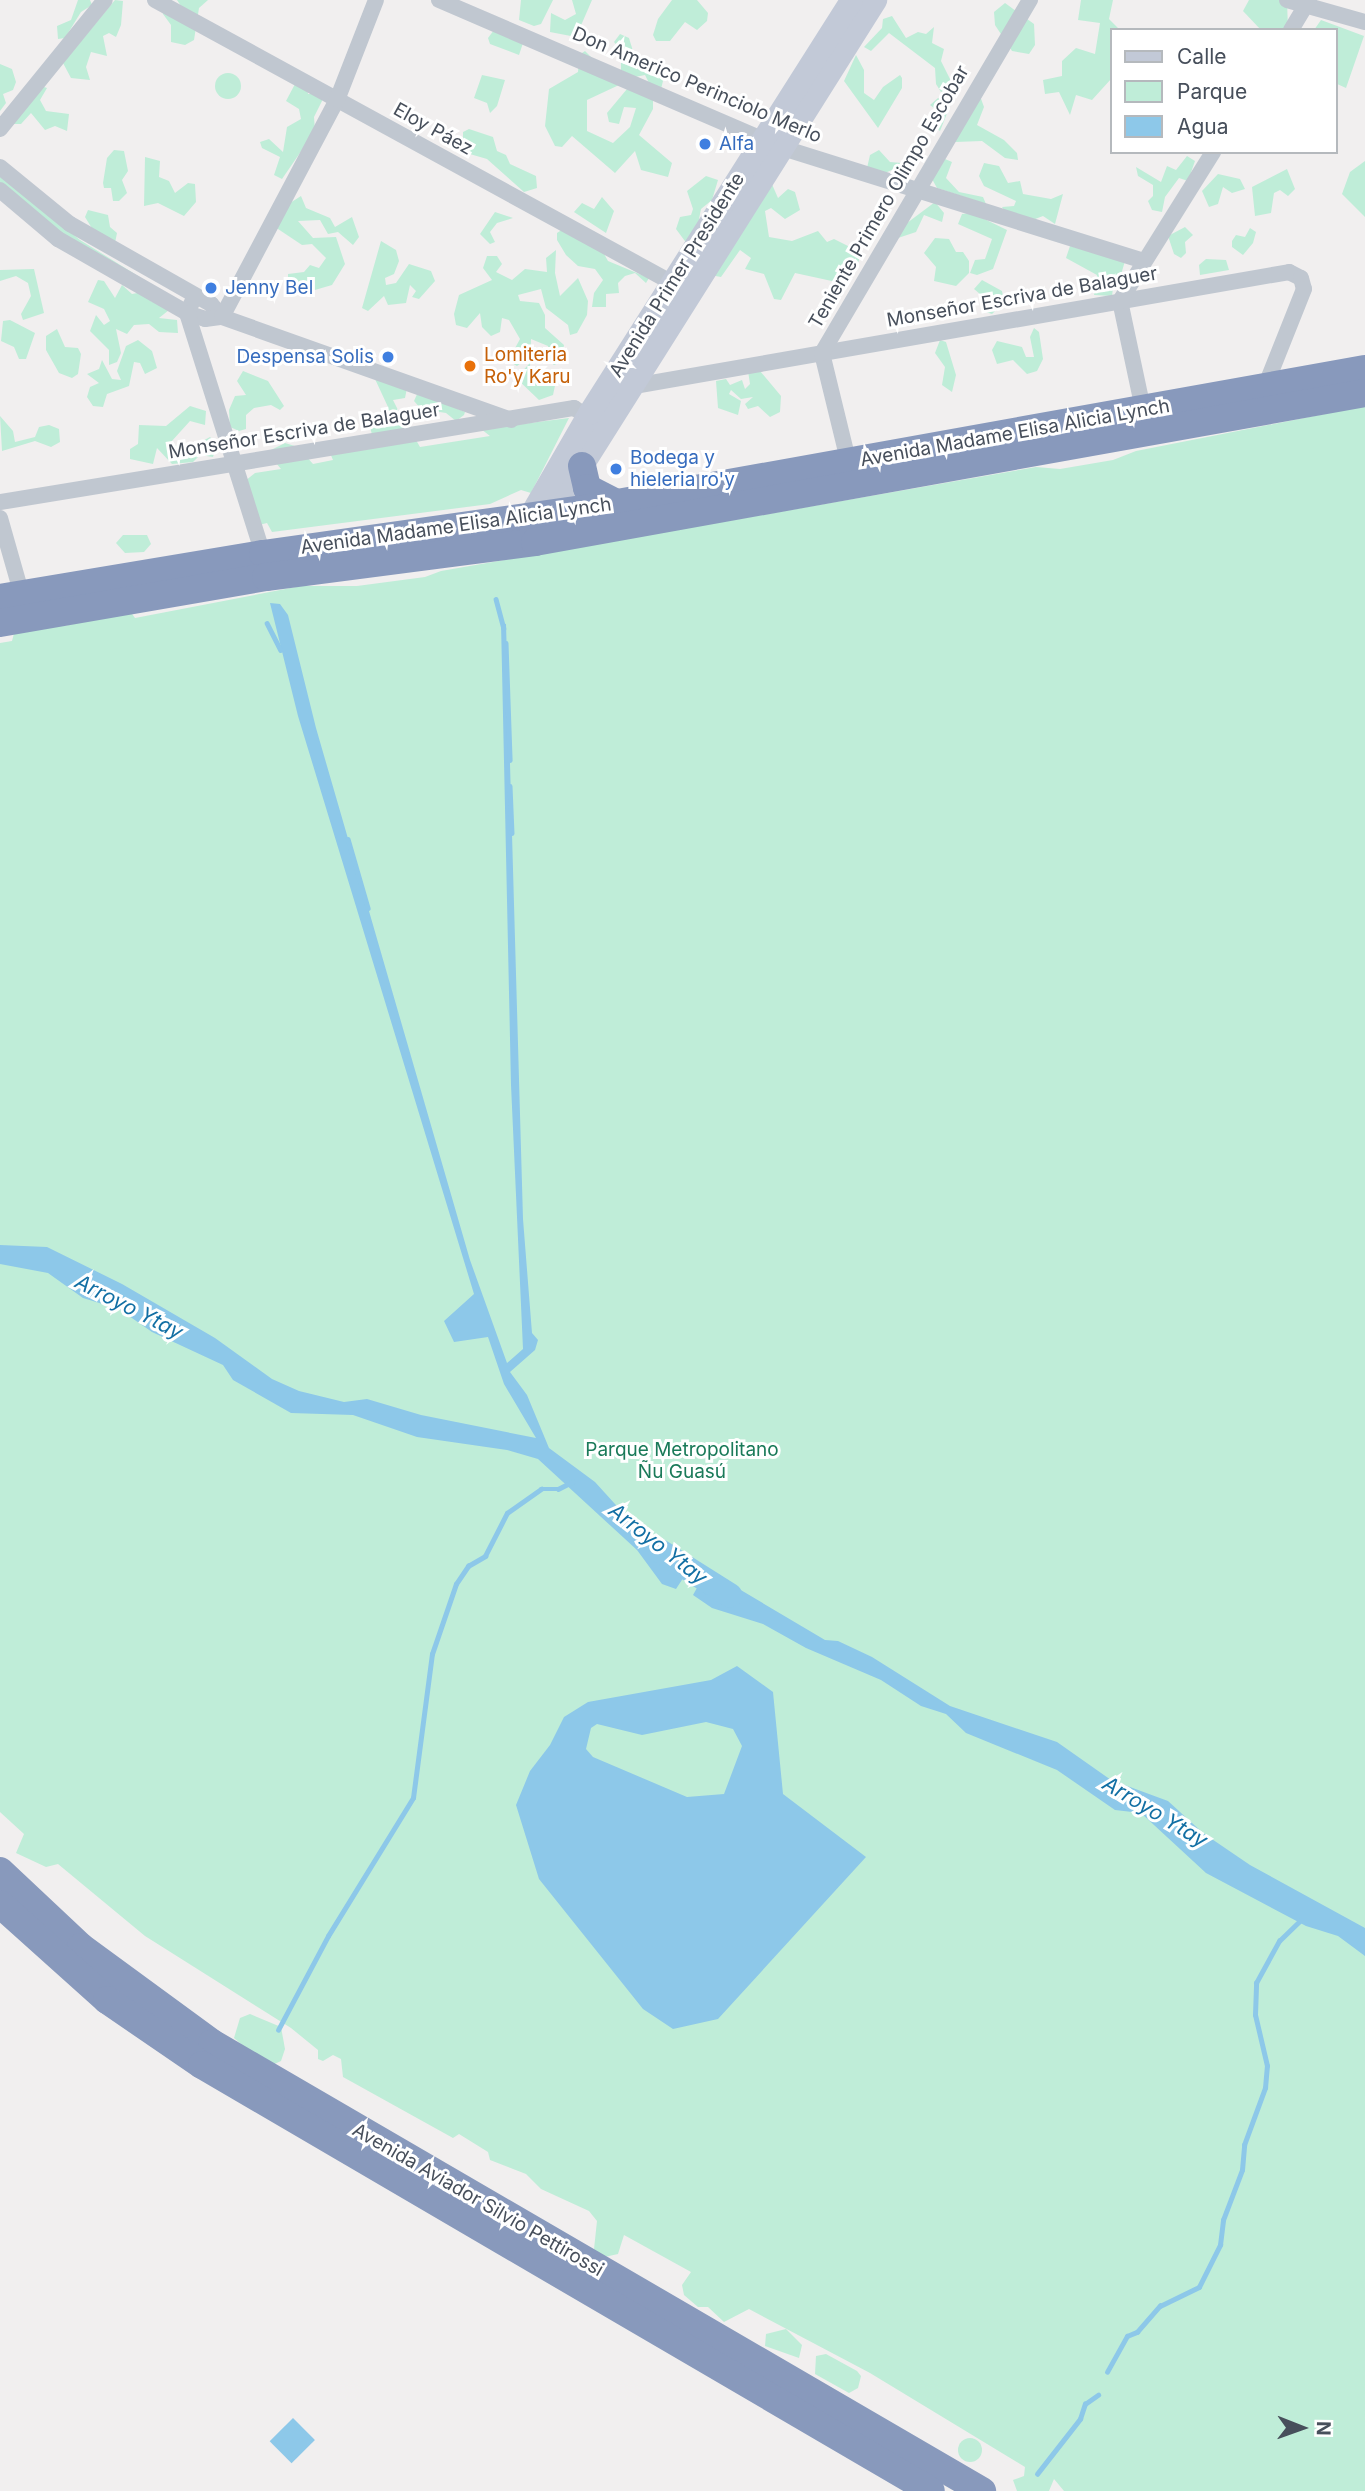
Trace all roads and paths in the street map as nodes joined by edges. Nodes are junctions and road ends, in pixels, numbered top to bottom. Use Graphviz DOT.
graph roads {
  1 [pos="105,0"];
  2 [pos="155,0"];
  3 [pos="376,0"];
  4 [pos="439,0"];
  5 [pos="851,0"];
  6 [pos="874,0"];
  7 [pos="1030,0"];
  8 [pos="1287,0"];
  9 [pos="1308,3"];
  10 [pos="1365,22"];
  11 [pos="1292,28"];
  12 [pos="337,100"];
  13 [pos="0,129"];
  14 [pos="774,142"];
  15 [pos="1212,154"];
  16 [pos="0,167"];
  17 [pos="917,189"];
  18 [pos="0,190"];
  19 [pos="1143,261"];
  20 [pos="671,283"];
  21 [pos="692,294"];
  22 [pos="195,296"];
  23 [pos="1120,301"];
  24 [pos="187,313"];
  25 [pos="222,317"];
  26 [pos="822,353"];
  27 [pos="1365,369"];
  28 [pos="634,386"];
  29 [pos="1265,387"];
  30 [pos="1365,393"];
  31 [pos="1143,410"];
  32 [pos="589,413"];
  33 [pos="513,421"];
  34 [pos="604,432"];
  35 [pos="232,462"];
  36 [pos="849,464"];
  37 [pos="582,467"];
  38 [pos="0,502"];
  39 [pos="617,503"];
  40 [pos="540,516"];
  41 [pos="0,518"];
  42 [pos="262,554"];
  43 [pos="427,556"];
  44 [pos="11,596"];
  45 [pos="0,622"];
  46 [pos="0,1871"];
  47 [pos="0,1904"];
  48 [pos="931,2491"];
  49 [pos="982,2491"];
  1 -- 13 [label="street"];
  2 -- 12 [label="street, Eloy Páez"];
  3 -- 12 [label="street"];
  4 -- 14 [label="street, Don Americo Perinciolo Merlo"];
  5 -- 14 [label="main road, Avenida Primer Presidente"];
  6 -- 14 [label="main road, Avenida Primer Presidente"];
  7 -- 17 [label="street, Teniente Primero Olimpo Escobar"];
  8 -- 9 [label="street"];
  9 -- 10 [label="street"];
  9 -- 11 [label="street"];
  12 -- 20 [label="street, Eloy Páez"];
  12 -- 25 [label="street"];
  14 -- 17 [label="street, Don Americo Perinciolo Merlo"];
  14 -- 20 [label="main road, Avenida Primer Presidente"];
  14 -- 21 [label="main road, Avenida Primer Presidente"];
  15 -- 19 [label="street"];
  16 -- 22 [label="street"];
  17 -- 19 [label="street, Don Americo Perinciolo Merlo"];
  17 -- 26 [label="street, Teniente Primero Olimpo Escobar"];
  18 -- 24 [label="street"];
  19 -- 23 [label="street"];
  20 -- 21 [label="street, Eloy Páez"];
  20 -- 32 [label="main road, Avenida Primer Presidente"];
  21 -- 28 [label="main road, Avenida Primer Presidente"];
  22 -- 24 [label="street"];
  22 -- 25 [label="street"];
  23 -- 26 [label="street, Monseñor Escriva de Balaguer"];
  23 -- 29 [label="street, Monseñor Escriva de Balaguer"];
  23 -- 31 [label="street"];
  24 -- 25 [label="street"];
  24 -- 35 [label="street"];
  25 -- 33 [label="street"];
  26 -- 28 [label="street, Monseñor Escriva de Balaguer"];
  26 -- 36 [label="street, Teniente Primero Olimpo Escobar"];
  27 -- 29 [label="highway, Avenida Madame Elisa Alicia Lynch"];
  28 -- 34 [label="main road, Avenida Primer Presidente"];
  29 -- 31 [label="highway, Avenida Madame Elisa Alicia Lynch"];
  30 -- 43 [label="highway, Avenida Madame Elisa Alicia Lynch"];
  31 -- 36 [label="highway, Avenida Madame Elisa Alicia Lynch"];
  32 -- 33 [label="street, Monseñor Escriva de Balaguer"];
  32 -- 34 [label="street"];
  32 -- 40 [label="main road, Avenida Primer Presidente"];
  33 -- 35 [label="street, Monseñor Escriva de Balaguer"];
  34 -- 37 [label="main road, Avenida Primer Presidente"];
  35 -- 38 [label="street, Monseñor Escriva de Balaguer"];
  35 -- 42 [label="street"];
  36 -- 39 [label="highway, Avenida Madame Elisa Alicia Lynch"];
  37 -- 39 [label="highway"];
  37 -- 40 [label="main road, Avenida Primer Presidente"];
  39 -- 40 [label="highway, Avenida Madame Elisa Alicia Lynch"];
  40 -- 42 [label="highway, Avenida Madame Elisa Alicia Lynch"];
  40 -- 43 [label="highway"];
  41 -- 44 [label="street"];
  42 -- 44 [label="highway, Avenida Madame Elisa Alicia Lynch"];
  43 -- 45 [label="highway, Avenida Madame Elisa Alicia Lynch"];
  46 -- 49 [label="highway, Avenida Aviador Silvio Pettirossi"];
  47 -- 48 [label="highway, Avenida Aviador Silvio Pettirossi"];
}
